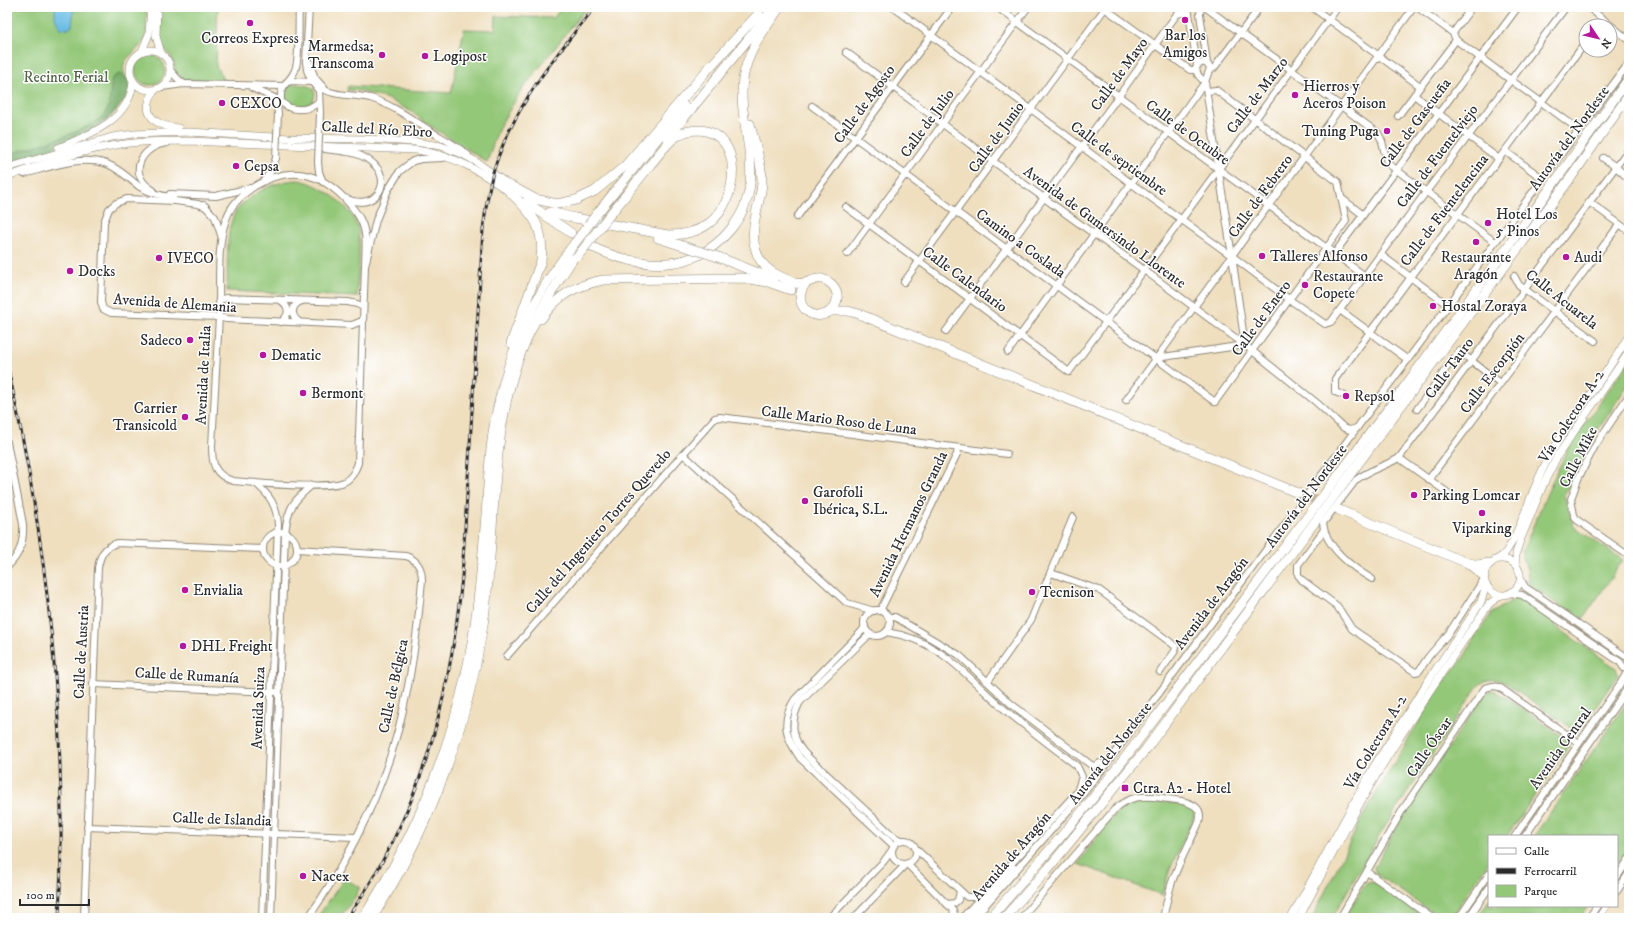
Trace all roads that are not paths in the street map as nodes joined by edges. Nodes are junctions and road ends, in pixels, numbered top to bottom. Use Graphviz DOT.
graph roads {
  1 [pos="151,7"];
  2 [pos="157,7"];
  3 [pos="299,7"];
  4 [pos="308,7"];
  5 [pos="774,7"];
  6 [pos="780,7"];
  7 [pos="893,7"];
  8 [pos="952,7"];
  9 [pos="997,7"];
  10 [pos="1028,7"];
  11 [pos="1201,7"];
  12 [pos="1205,7"];
  13 [pos="1260,7"];
  14 [pos="1312,7"];
  15 [pos="1338,7"];
  16 [pos="1416,7"];
  17 [pos="1472,7"];
  18 [pos="1518,7"];
  19 [pos="1566,7"];
  20 [pos="1588,7"];
  21 [pos="1105,8"];
  22 [pos="762,10"];
  23 [pos="1189,11"];
  24 [pos="1200,14"];
  25 [pos="1602,18"];
  26 [pos="1328,20"];
  27 [pos="1016,22"];
  28 [pos="1618,31"];
  29 [pos="1241,32"];
  30 [pos="1453,33"];
  31 [pos="931,35"];
  32 [pos="1456,40"];
  33 [pos="1629,40"];
  34 [pos="1155,45"];
  35 [pos="307,46"];
  36 [pos="142,51"];
  37 [pos="846,52"];
  38 [pos="161,53"];
  39 [pos="1578,53"];
  40 [pos="1378,56"];
  41 [pos="1480,58"];
  42 [pos="1068,60"];
  43 [pos="1207,63"];
  44 [pos="1629,63"];
  45 [pos="1292,69"];
  46 [pos="170,70"];
  47 [pos="1197,70"];
  48 [pos="981,71"];
  49 [pos="1210,72"];
  50 [pos="1629,78"];
  51 [pos="1510,79"];
  52 [pos="133,82"];
  53 [pos="1205,82"];
  54 [pos="184,84"];
  55 [pos="285,84"];
  56 [pos="314,84"];
  57 [pos="247,86"];
  58 [pos="1420,86"];
  59 [pos="892,87"];
  60 [pos="159,88"];
  61 [pos="742,89"];
  62 [pos="1207,91"];
  63 [pos="331,93"];
  64 [pos="1414,95"];
  65 [pos="1629,95"];
  66 [pos="270,96"];
  67 [pos="1118,97"];
  68 [pos="281,101"];
  69 [pos="319,101"];
  70 [pos="1629,101"];
  71 [pos="1541,102"];
  72 [pos="812,106"];
  73 [pos="1342,106"];
  74 [pos="1032,110"];
  75 [pos="1439,113"];
  76 [pos="278,114"];
  77 [pos="1398,116"];
  78 [pos="1255,119"];
  79 [pos="943,122"];
  80 [pos="1578,129"];
  81 [pos="1168,132"];
  82 [pos="232,134"];
  83 [pos="1468,136"];
  84 [pos="856,138"];
  85 [pos="188,141"];
  86 [pos="288,146"];
  87 [pos="1082,147"];
  88 [pos="1629,149"];
  89 [pos="1505,150"];
  90 [pos="1305,157"];
  91 [pos="453,158"];
  92 [pos="1499,158"];
  93 [pos="1603,158"];
  94 [pos="475,161"];
  95 [pos="24,162"];
  96 [pos="994,162"];
  97 [pos="1616,166"];
  98 [pos="7,168"];
  99 [pos="1218,169"];
  100 [pos="1396,170"];
  101 [pos="905,174"];
  102 [pos="1572,176"];
  103 [pos="7,177"];
  104 [pos="1542,178"];
  105 [pos="1629,179"];
  106 [pos="264,180"];
  107 [pos="323,182"];
  108 [pos="1132,184"];
  109 [pos="255,186"];
  110 [pos="510,188"];
  111 [pos="1426,192"];
  112 [pos="342,196"];
  113 [pos="1044,198"];
  114 [pos="1341,198"];
  115 [pos="524,202"];
  116 [pos="1589,202"];
  117 [pos="206,207"];
  118 [pos="846,207"];
  119 [pos="1269,207"];
  120 [pos="611,211"];
  121 [pos="550,212"];
  122 [pos="957,212"];
  123 [pos="1362,214"];
  124 [pos="1457,215"];
  125 [pos="797,217"];
  126 [pos="1181,220"];
  127 [pos="609,224"];
  128 [pos="869,224"];
  129 [pos="1619,225"];
  130 [pos="1629,230"];
  131 [pos="571,233"];
  132 [pos="1095,235"];
  133 [pos="221,236"];
  134 [pos="1495,242"];
  135 [pos="592,247"];
  136 [pos="1006,248"];
  137 [pos="1326,248"];
  138 [pos="574,254"];
  139 [pos="847,254"];
  140 [pos="1334,254"];
  141 [pos="1381,255"];
  142 [pos="1232,256"];
  143 [pos="920,262"];
  144 [pos="365,266"];
  145 [pos="1144,270"];
  146 [pos="1366,276"];
  147 [pos="1410,276"];
  148 [pos="1514,276"];
  149 [pos="807,282"];
  150 [pos="904,282"];
  151 [pos="1056,285"];
  152 [pos="792,286"];
  153 [pos="1524,289"];
  154 [pos="837,295"];
  155 [pos="800,298"];
  156 [pos="970,299"];
  157 [pos="219,300"];
  158 [pos="280,300"];
  159 [pos="302,300"];
  160 [pos="1290,300"];
  161 [pos="363,306"];
  162 [pos="1449,306"];
  163 [pos="1194,308"];
  164 [pos="1340,310"];
  165 [pos="831,311"];
  166 [pos="1554,311"];
  167 [pos="859,314"];
  168 [pos="219,317"];
  169 [pos="362,321"];
  170 [pos="1106,321"];
  171 [pos="281,322"];
  172 [pos="299,322"];
  173 [pos="1331,322"];
  174 [pos="946,331"];
  175 [pos="1370,332"];
  176 [pos="1020,335"];
  177 [pos="1629,335"];
  178 [pos="1595,341"];
  179 [pos="1245,345"];
  180 [pos="1253,351"];
  181 [pos="1008,352"];
  182 [pos="1629,352"];
  183 [pos="1156,358"];
  184 [pos="1408,360"];
  185 [pos="1470,361"];
  186 [pos="1069,372"];
  187 [pos="1500,383"];
  188 [pos="1343,395"];
  189 [pos="1629,395"];
  190 [pos="1126,400"];
  191 [pos="1215,402"];
  192 [pos="507,404"];
  193 [pos="1417,409"];
  194 [pos="1344,428"];
  195 [pos="1357,428"];
  196 [pos="494,429"];
  197 [pos="7,442"];
  198 [pos="1346,443"];
  199 [pos="958,448"];
  200 [pos="683,454"];
  201 [pos="1007,454"];
  202 [pos="1399,458"];
  203 [pos="1428,479"];
  204 [pos="255,482"];
  205 [pos="312,485"];
  206 [pos="1298,493"];
  207 [pos="1455,498"];
  208 [pos="1338,510"];
  209 [pos="1074,517"];
  210 [pos="1323,531"];
  211 [pos="277,532"];
  212 [pos="285,533"];
  213 [pos="263,549"];
  214 [pos="297,549"];
  215 [pos="1629,556"];
  216 [pos="1464,562"];
  217 [pos="1493,562"];
  218 [pos="276,565"];
  219 [pos="284,565"];
  220 [pos="1516,565"];
  221 [pos="7,567"];
  222 [pos="1051,573"];
  223 [pos="1520,578"];
  224 [pos="1372,579"];
  225 [pos="1485,580"];
  226 [pos="1510,593"];
  227 [pos="1500,595"];
  228 [pos="857,607"];
  229 [pos="877,611"];
  230 [pos="888,617"];
  231 [pos="865,619"];
  232 [pos="865,626"];
  233 [pos="886,632"];
  234 [pos="870,634"];
  235 [pos="507,656"];
  236 [pos="1629,658"];
  237 [pos="1160,672"];
  238 [pos="1626,673"];
  239 [pos="968,674"];
  240 [pos="988,682"];
  241 [pos="93,684"];
  242 [pos="1629,686"];
  243 [pos="272,692"];
  244 [pos="280,693"];
  245 [pos="1579,743"];
  246 [pos="1100,764"];
  247 [pos="1080,793"];
  248 [pos="87,826"];
  249 [pos="265,834"];
  250 [pos="274,834"];
  251 [pos="1516,835"];
  252 [pos="1526,835"];
  253 [pos="355,837"];
  254 [pos="902,840"];
  255 [pos="893,848"];
  256 [pos="916,850"];
  257 [pos="1629,859"];
  258 [pos="906,864"];
  259 [pos="1366,872"];
  260 [pos="1629,873"];
  261 [pos="1488,875"];
  262 [pos="1618,876"];
  263 [pos="396,877"];
  264 [pos="989,888"];
  265 [pos="1488,889"];
  266 [pos="1618,890"];
  267 [pos="960,891"];
  268 [pos="947,904"];
  269 [pos="1596,907"];
  270 [pos="1605,907"];
  271 [pos="84,918"];
  272 [pos="262,918"];
  273 [pos="271,918"];
  274 [pos="308,918"];
  275 [pos="364,918"];
  276 [pos="372,918"];
  277 [pos="376,918"];
  278 [pos="829,918"];
  279 [pos="854,918"];
  280 [pos="955,918"];
  281 [pos="962,918"];
  282 [pos="968,918"];
  283 [pos="974,918"];
  284 [pos="990,918"];
  285 [pos="1004,918"];
  286 [pos="1021,918"];
  287 [pos="1163,918"];
  288 [pos="1291,918"];
  289 [pos="1299,918"];
  290 [pos="1340,918"];
  291 [pos="1432,918"];
  292 [pos="1457,918"];
  293 [pos="1468,918"];
  294 [pos="1589,918"];
  295 [pos="1598,918"];
  1 -- 36 [label="main road"];
  2 -- 38 [label="main road"];
  3 -- 55 [label="street"];
  4 -- 35 [label="street"];
  5 -- 120 [label="highway"];
  6 -- 61 [label="highway"];
  7 -- 31 [label="street, Calle de septiembre"];
  8 -- 31 [label="street, Calle de Agosto"];
  9 -- 27 [label="street, Calle de Octubre"];
  10 -- 27 [label="street, Calle de Julio"];
  11 -- 24 [label="street"];
  12 -- 29 [label="street"];
  13 -- 29 [label="street"];
  14 -- 26 [label="street"];
  15 -- 26 [label="street, Calle de Marzo"];
  16 -- 30 [label="street"];
  16 -- 40 [label="street, Calle de Febrero"];
  17 -- 30 [label="street"];
  18 -- 41 [label="street, Calle de Gascueña"];
  19 -- 51 [label="street, Calle de Fuentelviejo"];
  20 -- 25 [label="street"];
  21 -- 34 [label="street"];
  21 -- 42 [label="street, Calle de Junio"];
  22 -- 110 [label="highway"];
  22 -- 138 [label="highway, bridge"];
  23 -- 24 [label="street"];
  23 -- 34 [label="street, Calle de Mayo"];
  23 -- 47 [label="street"];
  24 -- 43 [label="street"];
  26 -- 40 [label="street"];
  26 -- 45 [label="street, Calle de Marzo"];
  27 -- 42 [label="street, Calle de Octubre"];
  27 -- 48 [label="street, Calle de Julio"];
  28 -- 33 [label="street"];
  29 -- 45 [label="street"];
  29 -- 49 [label="street"];
  30 -- 32 [label="street"];
  31 -- 48 [label="street, Calle de septiembre"];
  31 -- 59 [label="street, Calle de Agosto"];
  32 -- 41 [label="street"];
  32 -- 58 [label="street"];
  34 -- 47 [label="street"];
  34 -- 67 [label="street, Calle de Mayo"];
  35 -- 56 [label="street"];
  35 -- 63 [label="street"];
  36 -- 38 [label="main road"];
  36 -- 52 [label="main road"];
  37 -- 59 [label="street, Avenida de Gumersindo Llorente"];
  38 -- 46 [label="main road"];
  39 -- 71 [label="street, Calle de Fuentelencina"];
  40 -- 58 [label="street"];
  40 -- 73 [label="street, Calle de Febrero"];
  41 -- 51 [label="street"];
  41 -- 75 [label="street, Calle de Gascueña"];
  42 -- 67 [label="street, Calle de Octubre"];
  42 -- 74 [label="street, Calle de Junio"];
  43 -- 47 [label="street"];
  43 -- 49 [label="street"];
  44 -- 80 [label="street, Avenida de Aragón"];
  45 -- 73 [label="street"];
  45 -- 78 [label="street, Calle de Marzo"];
  46 -- 54 [label="street"];
  46 -- 60 [label="main road"];
  47 -- 49 [label="street"];
  47 -- 53 [label="street"];
  48 -- 74 [label="street, Calle de septiembre"];
  48 -- 79 [label="street, Calle de Julio"];
  49 -- 53 [label="street"];
  50 -- 284 [label="highway, Autovía del Nordeste"];
  51 -- 71 [label="street"];
  51 -- 83 [label="street, Calle de Fuentelviejo"];
  52 -- 60 [label="main road"];
  52 -- 95 [label="main road"];
  53 -- 62 [label="street"];
  53 -- 81 [label="street"];
  54 -- 57 [label="street"];
  54 -- 60 [label="street"];
  55 -- 56 [label="street"];
  55 -- 57 [label="street"];
  55 -- 68 [label="street"];
  56 -- 63 [label="street"];
  56 -- 69 [label="street"];
  57 -- 66 [label="street"];
  58 -- 64 [label="street"];
  59 -- 79 [label="street, Avenida de Gumersindo Llorente"];
  59 -- 84 [label="street, Calle de Agosto"];
  60 -- 82 [label="main road"];
  61 -- 135 [label="highway"];
  61 -- 152 [label="highway"];
  62 -- 78 [label="street, Calle de Enero"];
  62 -- 99 [label="street"];
  63 -- 94 [label="street"];
  64 -- 75 [label="street"];
  64 -- 77 [label="street"];
  65 -- 102 [label="highway, Autovía del Nordeste"];
  66 -- 68 [label="street"];
  66 -- 76 [label="street"];
  67 -- 81 [label="street, Calle de Octubre"];
  67 -- 87 [label="street, Calle de Mayo"];
  68 -- 69 [label="street"];
  68 -- 76 [label="street"];
  69 -- 107 [label="street, bridge"];
  70 -- 102 [label="highway"];
  71 -- 80 [label="street"];
  71 -- 89 [label="street, Calle de Fuentelencina"];
  72 -- 84 [label="street, Camino a Coslada"];
  73 -- 90 [label="street, Calle de Febrero"];
  73 -- 100 [label="street"];
  74 -- 87 [label="street, Calle de septiembre"];
  74 -- 96 [label="street, Calle de Junio"];
  75 -- 83 [label="street"];
  75 -- 100 [label="street, Calle de Gascueña"];
  76 -- 106 [label="street, bridge"];
  78 -- 90 [label="street, Calle de Enero"];
  78 -- 99 [label="street, Calle de Marzo"];
  79 -- 96 [label="street, Avenida de Gumersindo Llorente"];
  79 -- 101 [label="street, Calle de Julio"];
  80 -- 104 [label="street, Avenida de Aragón"];
  81 -- 99 [label="street, Calle de Octubre"];
  81 -- 108 [label="street"];
  82 -- 94 [label="main road, Calle del Río Ebro"];
  82 -- 95 [label="main road, Calle del Río Ebro"];
  83 -- 92 [label="street"];
  83 -- 111 [label="street, Calle de Fuentelviejo"];
  84 -- 101 [label="street, Camino a Coslada"];
  84 -- 125 [label="street, Calle de Agosto"];
  85 -- 86 [label="main road, Calle del Río Ebro"];
  85 -- 103 [label="main road, Calle del Río Ebro"];
  85 -- 109 [label="street"];
  86 -- 91 [label="main road, Calle del Río Ebro"];
  86 -- 112 [label="street"];
  87 -- 108 [label="street, Calle de septiembre"];
  87 -- 113 [label="street, Calle de Mayo"];
  88 -- 97 [label="street, Calle Tauro"];
  89 -- 92 [label="street, Calle de Fuentelencina"];
  89 -- 104 [label="street"];
  90 -- 114 [label="street, Calle de Enero"];
  90 -- 119 [label="street, Calle de Febrero"];
  91 -- 110 [label="main road, Calle del Río Ebro"];
  91 -- 144 [label="street"];
  92 -- 124 [label="street, Calle de Fuentelencina"];
  93 -- 97 [label="street"];
  94 -- 110 [label="main road, Calle del Río Ebro"];
  95 -- 98 [label="main road, Calle del Río Ebro"];
  96 -- 113 [label="street, Avenida de Gumersindo Llorente"];
  96 -- 122 [label="street, Calle de Junio"];
  97 -- 105 [label="street"];
  97 -- 116 [label="street, Calle Tauro"];
  99 -- 119 [label="street, Calle de Octubre"];
  99 -- 126 [label="street, Calle de Marzo"];
  99 -- 142 [label="street"];
  100 -- 111 [label="street"];
  100 -- 123 [label="street, Calle de Gascueña"];
  101 -- 122 [label="street, Camino a Coslada"];
  101 -- 128 [label="street, Calle de Julio"];
  102 -- 285 [label="highway, Autovía del Nordeste"];
  103 -- 117 [label="street"];
  104 -- 134 [label="street, Avenida de Aragón"];
  106 -- 107 [label="street"];
  106 -- 109 [label="street"];
  107 -- 112 [label="street"];
  108 -- 126 [label="street, Calle de septiembre"];
  108 -- 132 [label="street"];
  109 -- 133 [label="street"];
  110 -- 115 [label="main road, Calle del Río Ebro"];
  110 -- 121 [label="main road, Calle del Río Ebro"];
  110 -- 196 [label="highway"];
  111 -- 124 [label="street"];
  111 -- 141 [label="street, Calle de Fuentelviejo"];
  112 -- 144 [label="street"];
  113 -- 132 [label="street, Avenida de Gumersindo Llorente"];
  113 -- 136 [label="street, Calle de Mayo"];
  114 -- 123 [label="street"];
  114 -- 137 [label="street, Calle de Enero"];
  115 -- 121 [label="main road, Calle del Río Ebro"];
  115 -- 131 [label="highway"];
  116 -- 129 [label="street"];
  116 -- 153 [label="street, Calle Tauro"];
  117 -- 133 [label="street"];
  117 -- 168 [label="street, Avenida de Alemania"];
  118 -- 128 [label="street, Calle Calendario"];
  119 -- 137 [label="street, Calle de Octubre"];
  119 -- 142 [label="street, Calle de Febrero"];
  120 -- 127 [label="highway"];
  120 -- 138 [label="highway, bridge"];
  121 -- 127 [label="highway"];
  122 -- 136 [label="street, Camino a Coslada"];
  122 -- 143 [label="street, Calle de Junio"];
  123 -- 140 [label="street, Calle de Gascueña"];
  124 -- 134 [label="street"];
  124 -- 147 [label="street, Calle de Fuentelencina"];
  126 -- 142 [label="street, Calle de septiembre"];
  126 -- 145 [label="street, Calle de Marzo"];
  127 -- 152 [label="highway, bridge"];
  128 -- 139 [label="street, Calle de Julio"];
  128 -- 143 [label="street, Calle Calendario"];
  129 -- 130 [label="street"];
  129 -- 166 [label="street, Calle Escorpión"];
  132 -- 145 [label="street, Avenida de Gumersindo Llorente"];
  132 -- 151 [label="street"];
  133 -- 157 [label="street, Avenida de Italia"];
  134 -- 162 [label="street, Avenida de Aragón"];
  136 -- 151 [label="street, Camino a Coslada"];
  136 -- 156 [label="street, Calle de Mayo"];
  137 -- 140 [label="street, Calle de Octubre"];
  137 -- 160 [label="street, Calle de Enero"];
  138 -- 192 [label="highway"];
  138 -- 196 [label="highway"];
  140 -- 146 [label="street, Calle de Octubre"];
  141 -- 146 [label="street, Calle de Fuentelviejo"];
  141 -- 147 [label="street"];
  142 -- 160 [label="street, Calle de septiembre"];
  142 -- 163 [label="street, Calle de Febrero"];
  142 -- 179 [label="street"];
  143 -- 150 [label="street, Calle de Junio"];
  143 -- 156 [label="street, Calle Calendario"];
  144 -- 161 [label="street"];
  145 -- 163 [label="street, Avenida de Gumersindo Llorente"];
  145 -- 170 [label="street, Calle de Marzo"];
  146 -- 164 [label="street, Calle de Fuentelviejo"];
  147 -- 162 [label="street"];
  147 -- 175 [label="street, Calle de Fuentelencina"];
  148 -- 153 [label="street, Calle Acuarela"];
  149 -- 152 [label="highway"];
  149 -- 154 [label="highway"];
  149 -- 155 [label="highway"];
  151 -- 170 [label="street, Camino a Coslada"];
  151 -- 176 [label="street"];
  152 -- 155 [label="highway"];
  152 -- 192 [label="highway"];
  153 -- 166 [label="street, Calle Acuarela"];
  153 -- 185 [label="street, Calle Tauro"];
  154 -- 165 [label="highway"];
  154 -- 167 [label="highway"];
  155 -- 165 [label="highway"];
  156 -- 174 [label="street, Calle de Mayo"];
  156 -- 176 [label="street, Calle Calendario"];
  157 -- 158 [label="street, Avenida de Alemania"];
  157 -- 168 [label="street, Avenida de Italia"];
  158 -- 159 [label="street, Avenida de Alemania"];
  158 -- 171 [label="street"];
  159 -- 161 [label="street, Avenida de Alemania"];
  159 -- 172 [label="street"];
  160 -- 173 [label="street, Calle de septiembre"];
  160 -- 180 [label="street, Calle de Enero"];
  161 -- 169 [label="street"];
  162 -- 184 [label="street, Avenida de Aragón"];
  163 -- 179 [label="street, Avenida de Gumersindo Llorente"];
  163 -- 183 [label="street, Calle de Febrero"];
  164 -- 173 [label="street, Calle de Fuentelviejo"];
  164 -- 175 [label="street"];
  165 -- 167 [label="highway"];
  166 -- 178 [label="street, Calle Acuarela"];
  166 -- 187 [label="street, Calle Escorpión"];
  167 -- 206 [label="highway"];
  168 -- 171 [label="street, Avenida de Alemania"];
  168 -- 204 [label="street, Avenida de Italia"];
  169 -- 172 [label="street, Avenida de Alemania"];
  169 -- 205 [label="street"];
  170 -- 183 [label="street, Camino a Coslada"];
  170 -- 186 [label="street, Calle de Marzo"];
  171 -- 172 [label="street, Avenida de Alemania"];
  175 -- 184 [label="street"];
  175 -- 188 [label="street, Calle de Fuentelencina"];
  176 -- 181 [label="street"];
  176 -- 186 [label="street, Calle Calendario"];
  177 -- 217 [label="main road"];
  179 -- 180 [label="street, Avenida de Gumersindo Llorente"];
  179 -- 183 [label="street"];
  180 -- 191 [label="street, Calle de Enero"];
  180 -- 194 [label="street, Avenida de Gumersindo Llorente"];
  182 -- 220 [label="main road, Vía Colectora A-2"];
  183 -- 190 [label="street, Calle de Febrero"];
  183 -- 191 [label="street, Camino a Coslada"];
  184 -- 195 [label="street, Avenida de Aragón"];
  185 -- 187 [label="street"];
  185 -- 193 [label="street"];
  185 -- 202 [label="street, Calle Tauro"];
  187 -- 203 [label="street, Calle Escorpión"];
  189 -- 215 [label="street, Calle Mike"];
  192 -- 263 [label="highway"];
  194 -- 195 [label="street"];
  194 -- 198 [label="street"];
  195 -- 198 [label="street, Avenida de Aragón"];
  196 -- 275 [label="highway"];
  197 -- 221 [label="street"];
  198 -- 247 [label="street, Avenida de Aragón"];
  199 -- 200 [label="street, Calle Mario Roso de Luna"];
  199 -- 201 [label="street, Calle Mario Roso de Luna"];
  199 -- 229 [label="street, Avenida Hermanos Granda"];
  200 -- 228 [label="street, Calle del Ingeniero Torres Quevedo"];
  200 -- 235 [label="street, Calle del Ingeniero Torres Quevedo"];
  202 -- 203 [label="street"];
  202 -- 210 [label="street, Calle Tauro"];
  203 -- 207 [label="street"];
  204 -- 205 [label="street"];
  204 -- 211 [label="street, Avenida Suiza"];
  205 -- 212 [label="street, Avenida Suiza"];
  208 -- 216 [label="highway"];
  209 -- 222 [label="street"];
  210 -- 224 [label="street"];
  210 -- 225 [label="street, Calle Tauro"];
  211 -- 212 [label="street"];
  211 -- 213 [label="street"];
  211 -- 218 [label="street, Avenida Suiza"];
  212 -- 214 [label="street"];
  212 -- 219 [label="street, Avenida Suiza"];
  213 -- 218 [label="street"];
  213 -- 241 [label="street, Calle de Austria"];
  214 -- 219 [label="street"];
  214 -- 253 [label="street, Calle de Bélgica"];
  216 -- 217 [label="highway"];
  216 -- 225 [label="highway"];
  217 -- 220 [label="main road"];
  217 -- 225 [label="main road"];
  218 -- 219 [label="street"];
  218 -- 243 [label="street, Avenida Suiza"];
  219 -- 244 [label="street, Avenida Suiza"];
  220 -- 223 [label="main road"];
  222 -- 237 [label="street"];
  222 -- 240 [label="street"];
  223 -- 226 [label="main road"];
  223 -- 236 [label="street"];
  225 -- 227 [label="main road"];
  225 -- 288 [label="main road, Vía Colectora A-2"];
  226 -- 227 [label="main road"];
  226 -- 238 [label="street"];
  227 -- 289 [label="main road, Vía Colectora A-2"];
  228 -- 229 [label="street, Calle del Ingeniero Torres Quevedo"];
  228 -- 231 [label="street, Calle del Ingeniero Torres Quevedo"];
  229 -- 230 [label="street"];
  229 -- 231 [label="street"];
  230 -- 233 [label="street"];
  230 -- 240 [label="street"];
  231 -- 232 [label="street"];
  232 -- 234 [label="street"];
  232 -- 255 [label="street"];
  233 -- 234 [label="street"];
  233 -- 239 [label="street"];
  234 -- 254 [label="street"];
  236 -- 238 [label="street, Avenida Central"];
  238 -- 245 [label="street, Avenida Central"];
  239 -- 240 [label="street"];
  239 -- 247 [label="street"];
  240 -- 246 [label="street"];
  241 -- 243 [label="street, Calle de Rumanía"];
  241 -- 248 [label="street, Calle de Austria"];
  242 -- 252 [label="street, Avenida Central"];
  243 -- 244 [label="street, Calle de Rumanía"];
  243 -- 249 [label="street, Avenida Suiza"];
  244 -- 250 [label="street, Avenida Suiza"];
  245 -- 251 [label="street, Avenida Central"];
  245 -- 259 [label="street, Calle Óscar"];
  247 -- 264 [label="street"];
  247 -- 282 [label="street"];
  247 -- 283 [label="street, Avenida de Aragón"];
  248 -- 249 [label="street, Calle de Islandia"];
  248 -- 271 [label="street, Calle de Austria"];
  249 -- 250 [label="street, Calle de Islandia"];
  249 -- 272 [label="street, Avenida Suiza"];
  250 -- 253 [label="street, Calle de Islandia"];
  250 -- 273 [label="street, Avenida Suiza"];
  253 -- 274 [label="street, Calle de Bélgica"];
  254 -- 255 [label="street"];
  254 -- 256 [label="street"];
  255 -- 258 [label="street"];
  255 -- 278 [label="street"];
  256 -- 258 [label="street"];
  256 -- 267 [label="street"];
  257 -- 262 [label="street"];
  258 -- 268 [label="street"];
  258 -- 279 [label="street"];
  259 -- 290 [label="street, Calle Óscar"];
  259 -- 291 [label="street"];
  260 -- 266 [label="street"];
  261 -- 292 [label="street"];
  263 -- 276 [label="highway"];
  263 -- 277 [label="highway"];
  264 -- 267 [label="street"];
  264 -- 281 [label="street"];
  265 -- 293 [label="street"];
  267 -- 268 [label="street"];
  268 -- 280 [label="street"];
  269 -- 294 [label="street"];
  270 -- 295 [label="street"];
  286 -- 287 [label="street"];
}
